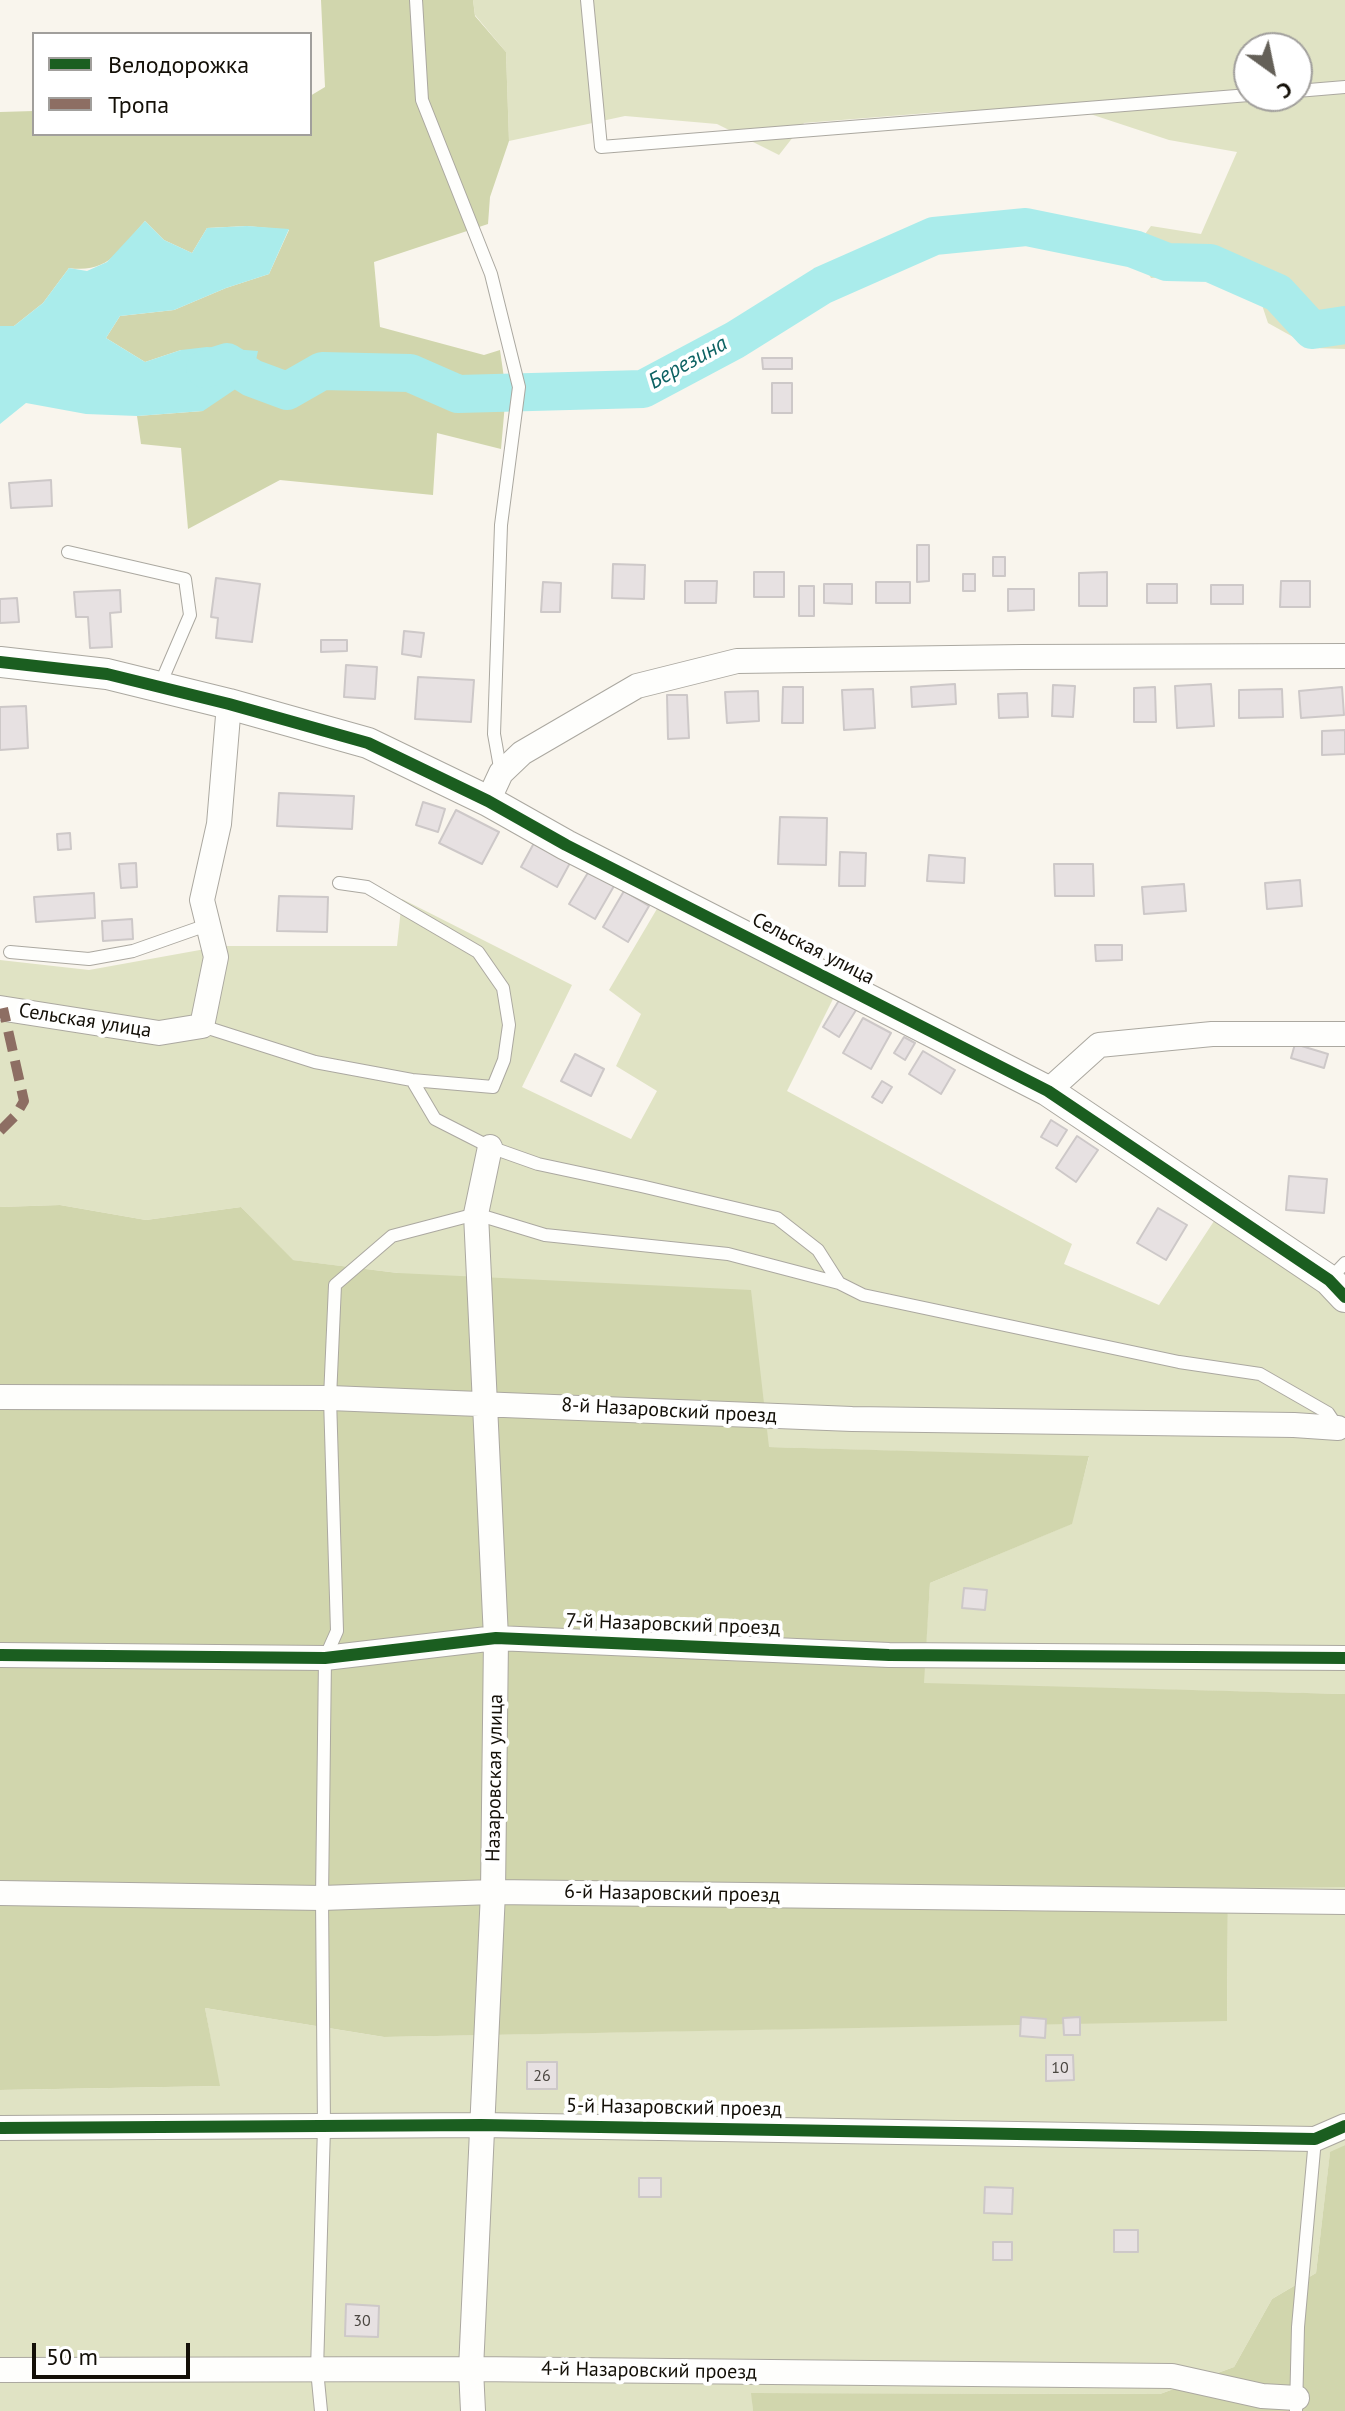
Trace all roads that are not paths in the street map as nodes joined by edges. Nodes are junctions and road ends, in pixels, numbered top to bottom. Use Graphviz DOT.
graph roads {
  1 [pos="416,0"];
  2 [pos="587,0"];
  3 [pos="1345,87"];
  4 [pos="1313,90"];
  5 [pos="1233,96"];
  6 [pos="68,552"];
  7 [pos="1345,656"];
  8 [pos="0,662"];
  9 [pos="159,687"];
  10 [pos="229,704"];
  11 [pos="501,773"];
  12 [pos="488,801"];
  13 [pos="339,883"];
  14 [pos="207,925"];
  15 [pos="10,952"];
  16 [pos="0,1008"];
  17 [pos="202,1026"];
  18 [pos="1345,1034"];
  19 [pos="412,1080"];
  20 [pos="1048,1091"];
  21 [pos="490,1147"];
  22 [pos="476,1214"];
  23 [pos="1340,1280"];
  24 [pos="839,1283"];
  25 [pos="0,1397"];
  26 [pos="330,1398"];
  27 [pos="486,1403"];
  28 [pos="1342,1429"];
  29 [pos="496,1638"];
  30 [pos="0,1655"];
  31 [pos="325,1658"];
  32 [pos="1345,1658"];
  33 [pos="493,1892"];
  34 [pos="0,1893"];
  35 [pos="322,1898"];
  36 [pos="1345,1902"];
  37 [pos="481,2125"];
  38 [pos="1345,2126"];
  39 [pos="324,2127"];
  40 [pos="0,2128"];
  41 [pos="1315,2139"];
  42 [pos="471,2369"];
  43 [pos="0,2370"];
  44 [pos="317,2370"];
  45 [pos="1296,2404"];
  46 [pos="321,2411"];
  47 [pos="473,2411"];
  1 -- 11 [label="lane"];
  2 -- 5 [label="lane"];
  3 -- 4 [label="lane"];
  6 -- 9 [label="lane"];
  7 -- 11 [label="street"];
  8 -- 9 [label="street, Сельская улица"];
  9 -- 10 [label="street, Сельская улица"];
  10 -- 12 [label="street, Сельская улица"];
  10 -- 14 [label="street"];
  11 -- 12 [label="street"];
  12 -- 20 [label="street, Сельская улица"];
  13 -- 19 [label="lane"];
  14 -- 15 [label="lane"];
  14 -- 17 [label="street"];
  16 -- 17 [label="street, Сельская улица"];
  17 -- 19 [label="lane"];
  18 -- 20 [label="street"];
  19 -- 21 [label="lane"];
  20 -- 23 [label="street, Сельская улица"];
  21 -- 22 [label="street, Назаровская улица"];
  21 -- 24 [label="lane"];
  22 -- 24 [label="lane"];
  22 -- 26 [label="lane"];
  22 -- 27 [label="street, Назаровская улица"];
  24 -- 28 [label="lane"];
  25 -- 26 [label="street, 8-й Назаровский проезд"];
  26 -- 27 [label="street, 8-й Назаровский проезд"];
  26 -- 31 [label="lane"];
  27 -- 28 [label="street, 8-й Назаровский проезд"];
  27 -- 29 [label="street, Назаровская улица"];
  29 -- 31 [label="street, 7-й Назаровский проезд"];
  29 -- 32 [label="street, 7-й Назаровский проезд"];
  29 -- 33 [label="street, Назаровская улица"];
  30 -- 31 [label="street, 7-й Назаровский проезд"];
  31 -- 35 [label="lane"];
  33 -- 35 [label="street, 6-й Назаровский проезд"];
  33 -- 36 [label="street, 6-й Назаровский проезд"];
  33 -- 37 [label="street, Назаровская улица"];
  34 -- 35 [label="street, 6-й Назаровский проезд"];
  35 -- 39 [label="lane"];
  37 -- 39 [label="street, 5-й Назаровский проезд"];
  37 -- 41 [label="street, 5-й Назаровский проезд"];
  37 -- 42 [label="street, Назаровская улица"];
  38 -- 41 [label="street, 5-й Назаровский проезд"];
  39 -- 40 [label="street, 5-й Назаровский проезд"];
  39 -- 44 [label="lane"];
  41 -- 45 [label="lane"];
  42 -- 44 [label="street, 4-й Назаровский проезд"];
  42 -- 45 [label="street, 4-й Назаровский проезд"];
  42 -- 47 [label="street, Назаровская улица"];
  43 -- 44 [label="street, 4-й Назаровский проезд"];
  44 -- 46 [label="lane"];
}
